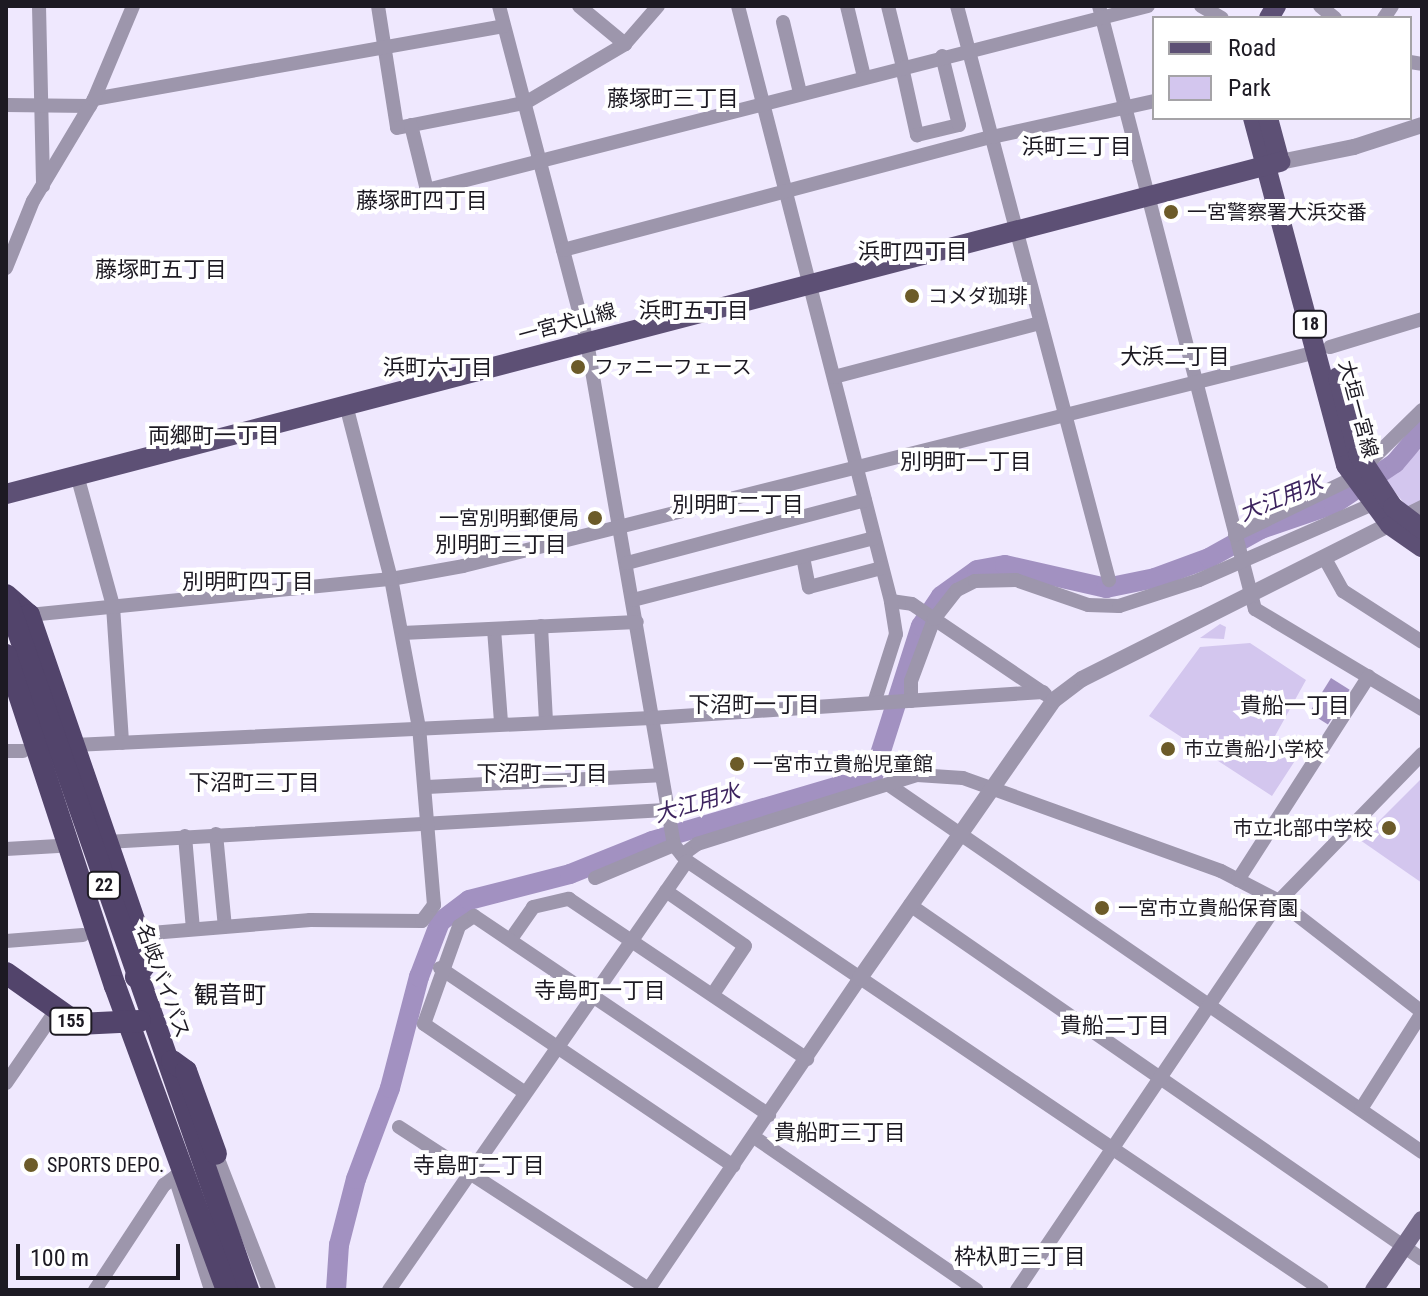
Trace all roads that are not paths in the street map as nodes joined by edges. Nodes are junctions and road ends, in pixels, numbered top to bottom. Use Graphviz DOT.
graph roads {
  1 [pos="39,6"];
  2 [pos="133,6"];
  3 [pos="378,6"];
  4 [pos="499,6"];
  5 [pos="579,6"];
  6 [pos="658,6"];
  7 [pos="738,6"];
  8 [pos="847,6"];
  9 [pos="888,6"];
  10 [pos="957,6"];
  11 [pos="1148,6"];
  12 [pos="1201,6"];
  13 [pos="1100,11"];
  14 [pos="1218,16"];
  15 [pos="783,22"];
  16 [pos="504,26"];
  17 [pos="625,44"];
  18 [pos="384,47"];
  19 [pos="968,48"];
  20 [pos="942,56"];
  21 [pos="902,67"];
  22 [pos="864,77"];
  23 [pos="800,93"];
  24 [pos="1152,101"];
  25 [pos="92,102"];
  26 [pos="763,102"];
  27 [pos="525,103"];
  28 [pos="6,105"];
  29 [pos="39,105"];
  30 [pos="1124,108"];
  31 [pos="1254,120"];
  32 [pos="1268,120"];
  33 [pos="411,125"];
  34 [pos="1422,125"];
  35 [pos="992,137"];
  36 [pos="539,161"];
  37 [pos="1273,163"];
  38 [pos="43,186"];
  39 [pos="786,191"];
  40 [pos="1145,194"];
  41 [pos="1015,230"];
  42 [pos="563,250"];
  43 [pos="6,268"];
  44 [pos="809,284"];
  45 [pos="1422,319"];
  46 [pos="1040,323"];
  47 [pos="587,342"];
  48 [pos="1323,350"];
  49 [pos="834,377"];
  50 [pos="1196,384"];
  51 [pos="346,405"];
  52 [pos="1422,410"];
  53 [pos="1065,417"];
  54 [pos="857,464"];
  55 [pos="1361,474"];
  56 [pos="77,475"];
  57 [pos="6,494"];
  58 [pos="1375,499"];
  59 [pos="865,500"];
  60 [pos="1410,520"];
  61 [pos="620,528"];
  62 [pos="1235,537"];
  63 [pos="874,538"];
  64 [pos="1422,547"];
  65 [pos="803,557"];
  66 [pos="1324,557"];
  67 [pos="1241,558"];
  68 [pos="627,563"];
  69 [pos="882,568"];
  70 [pos="391,579"];
  71 [pos="1109,580"];
  72 [pos="6,596"];
  73 [pos="1251,596"];
  74 [pos="633,600"];
  75 [pos="891,601"];
  76 [pos="113,606"];
  77 [pos="29,615"];
  78 [pos="933,618"];
  79 [pos="637,622"];
  80 [pos="541,626"];
  81 [pos="494,629"];
  82 [pos="402,633"];
  83 [pos="1422,642"];
  84 [pos="6,655"];
  85 [pos="1369,676"];
  86 [pos="1049,696"];
  87 [pos="6,701"];
  88 [pos="909,701"];
  89 [pos="879,702"];
  90 [pos="1422,709"];
  91 [pos="651,718"];
  92 [pos="546,721"];
  93 [pos="501,723"];
  94 [pos="419,728"];
  95 [pos="122,743"];
  96 [pos="74,745"];
  97 [pos="14,751"];
  98 [pos="1422,754"];
  99 [pos="660,775"];
  100 [pos="889,785"];
  101 [pos="427,787"];
  102 [pos="991,789"];
  103 [pos="665,810"];
  104 [pos="427,823"];
  105 [pos="958,833"];
  106 [pos="216,834"];
  107 [pos="185,836"];
  108 [pos="107,842"];
  109 [pos="58,846"];
  110 [pos="677,846"];
  111 [pos="6,849"];
  112 [pos="595,878"];
  113 [pos="1238,880"];
  114 [pos="666,891"];
  115 [pos="1279,901"];
  116 [pos="910,905"];
  117 [pos="225,927"];
  118 [pos="193,929"];
  119 [pos="139,934"];
  120 [pos="83,935"];
  121 [pos="511,939"];
  122 [pos="632,940"];
  123 [pos="6,941"];
  124 [pos="440,968"];
  125 [pos="6,973"];
  126 [pos="136,977"];
  127 [pos="860,978"];
  128 [pos="6,985"];
  129 [pos="115,986"];
  130 [pos="592,992"];
  131 [pos="713,994"];
  132 [pos="1211,1002"];
  133 [pos="1422,1013"];
  134 [pos="52,1016"];
  135 [pos="151,1019"];
  136 [pos="130,1026"];
  137 [pos="557,1044"];
  138 [pos="807,1059"];
  139 [pos="1160,1080"];
  140 [pos="6,1083"];
  141 [pos="524,1092"];
  142 [pos="1361,1109"];
  143 [pos="769,1115"];
  144 [pos="399,1127"];
  145 [pos="754,1137"];
  146 [pos="1115,1147"];
  147 [pos="1422,1152"];
  148 [pos="210,1163"];
  149 [pos="734,1166"];
  150 [pos="177,1167"];
  151 [pos="469,1171"];
  152 [pos="1422,1220"];
  153 [pos="1404,1247"];
  154 [pos="1422,1259"];
  155 [pos="95,1290"];
  156 [pos="211,1290"];
  157 [pos="227,1290"];
  158 [pos="248,1290"];
  159 [pos="269,1290"];
  160 [pos="389,1290"];
  161 [pos="649,1290"];
  162 [pos="977,1290"];
  163 [pos="1017,1290"];
  164 [pos="1322,1290"];
  165 [pos="1374,1290"];
  1 -- 29 [label="street"];
  2 -- 25 [label="street"];
  3 -- 18 [label="street"];
  4 -- 16 [label="street"];
  5 -- 17 [label="street"];
  6 -- 17 [label="street"];
  7 -- 26 [label="street"];
  8 -- 22 [label="street"];
  9 -- 21 [label="street"];
  10 -- 19 [label="street"];
  11 -- 13 [label="street"];
  12 -- 14 [label="street"];
  13 -- 19 [label="street"];
  13 -- 30 [label="street"];
  15 -- 23 [label="street"];
  16 -- 18 [label="street"];
  16 -- 27 [label="street"];
  17 -- 27 [label="street"];
  18 -- 25 [label="street"];
  18 -- 33 [label="street"];
  19 -- 20 [label="street"];
  19 -- 35 [label="street"];
  20 -- 21 [label="street"];
  20 -- 21 [label="street"];
  21 -- 22 [label="street"];
  22 -- 23 [label="street"];
  23 -- 26 [label="street"];
  24 -- 30 [label="street"];
  25 -- 29 [label="street"];
  25 -- 38 [label="street"];
  26 -- 36 [label="street"];
  26 -- 39 [label="street"];
  27 -- 33 [label="street"];
  27 -- 36 [label="street"];
  28 -- 29 [label="street"];
  29 -- 38 [label="street"];
  30 -- 35 [label="street"];
  30 -- 40 [label="street"];
  31 -- 37 [label="main road, 大垣一宮線 / 18"];
  32 -- 37 [label="main road, 大垣一宮線 / 18"];
  33 -- 36 [label="street"];
  34 -- 37 [label="street"];
  35 -- 39 [label="street"];
  35 -- 41 [label="street"];
  36 -- 42 [label="street"];
  37 -- 40 [label="main road, 一宮犬山線"];
  37 -- 48 [label="main road, 大垣一宮線 / 18"];
  38 -- 43 [label="street"];
  39 -- 42 [label="street"];
  39 -- 44 [label="street"];
  40 -- 41 [label="main road, 一宮犬山線"];
  40 -- 50 [label="street"];
  41 -- 44 [label="main road, 一宮犬山線"];
  41 -- 46 [label="street"];
  42 -- 47 [label="street"];
  44 -- 47 [label="main road, 一宮犬山線"];
  44 -- 49 [label="street"];
  45 -- 48 [label="street"];
  46 -- 49 [label="street"];
  46 -- 53 [label="street"];
  47 -- 51 [label="main road, 一宮犬山線"];
  47 -- 61 [label="street"];
  48 -- 50 [label="street"];
  48 -- 55 [label="main road, 大垣一宮線 / 18"];
  49 -- 54 [label="street"];
  50 -- 53 [label="street"];
  50 -- 62 [label="street"];
  51 -- 56 [label="main road, 一宮犬山線"];
  51 -- 70 [label="street"];
  52 -- 55 [label="street"];
  53 -- 54 [label="street"];
  53 -- 71 [label="street"];
  54 -- 59 [label="street"];
  54 -- 61 [label="street"];
  55 -- 58 [label="main road, 大垣一宮線 / 18"];
  55 -- 62 [label="street"];
  56 -- 57 [label="main road, 一宮犬山線"];
  56 -- 76 [label="street"];
  58 -- 60 [label="main road, 大垣一宮線 / 18"];
  58 -- 67 [label="street"];
  59 -- 63 [label="street"];
  59 -- 68 [label="street"];
  60 -- 64 [label="main road, 大垣一宮線 / 18"];
  60 -- 66 [label="street"];
  61 -- 68 [label="street"];
  61 -- 70 [label="street"];
  62 -- 67 [label="street"];
  63 -- 65 [label="street"];
  63 -- 69 [label="street"];
  65 -- 69 [label="street"];
  65 -- 74 [label="street"];
  66 -- 73 [label="street"];
  66 -- 83 [label="street"];
  67 -- 73 [label="street"];
  67 -- 78 [label="street"];
  68 -- 74 [label="street"];
  69 -- 75 [label="street"];
  70 -- 76 [label="street"];
  70 -- 82 [label="street"];
  72 -- 77 [label="highway, 22"];
  72 -- 126 [label="highway, 名岐バイパス / 22"];
  73 -- 85 [label="street"];
  73 -- 86 [label="street"];
  74 -- 79 [label="street"];
  75 -- 78 [label="street"];
  75 -- 89 [label="street"];
  76 -- 77 [label="street"];
  76 -- 95 [label="street"];
  77 -- 96 [label="highway, 22"];
  78 -- 86 [label="street"];
  78 -- 88 [label="street"];
  79 -- 80 [label="street"];
  79 -- 91 [label="street"];
  80 -- 81 [label="street"];
  80 -- 92 [label="street"];
  81 -- 82 [label="street"];
  81 -- 93 [label="street"];
  82 -- 94 [label="street"];
  84 -- 129 [label="highway, 22"];
  85 -- 90 [label="street"];
  85 -- 113 [label="street"];
  86 -- 88 [label="street"];
  86 -- 102 [label="street"];
  87 -- 97 [label="highway, 22"];
  88 -- 89 [label="street"];
  89 -- 91 [label="street"];
  91 -- 92 [label="street"];
  91 -- 99 [label="street"];
  92 -- 93 [label="street"];
  93 -- 94 [label="street"];
  94 -- 95 [label="street"];
  94 -- 101 [label="street"];
  95 -- 96 [label="street"];
  96 -- 108 [label="highway, 22"];
  97 -- 109 [label="highway, 22"];
  98 -- 115 [label="street"];
  99 -- 101 [label="street"];
  99 -- 103 [label="street"];
  100 -- 102 [label="street"];
  100 -- 105 [label="street"];
  100 -- 110 [label="street"];
  101 -- 104 [label="street"];
  102 -- 105 [label="street"];
  102 -- 113 [label="street"];
  103 -- 104 [label="street"];
  103 -- 110 [label="street"];
  104 -- 106 [label="street"];
  104 -- 117 [label="street"];
  105 -- 116 [label="street"];
  105 -- 132 [label="street"];
  106 -- 107 [label="street"];
  106 -- 117 [label="street"];
  107 -- 108 [label="street"];
  107 -- 118 [label="street"];
  108 -- 119 [label="highway, 22"];
  109 -- 111 [label="street"];
  109 -- 120 [label="highway, 22"];
  110 -- 112 [label="street"];
  110 -- 114 [label="street"];
  110 -- 127 [label="street"];
  113 -- 115 [label="street"];
  114 -- 122 [label="street"];
  114 -- 131 [label="street"];
  115 -- 132 [label="street"];
  115 -- 133 [label="street"];
  116 -- 127 [label="street"];
  116 -- 139 [label="street"];
  117 -- 118 [label="street"];
  118 -- 119 [label="street"];
  119 -- 126 [label="highway, 22"];
  120 -- 123 [label="street"];
  120 -- 129 [label="highway, 22"];
  121 -- 122 [label="street"];
  121 -- 124 [label="street"];
  121 -- 130 [label="street"];
  122 -- 130 [label="street"];
  122 -- 131 [label="street"];
  124 -- 137 [label="street"];
  124 -- 141 [label="street"];
  125 -- 136 [label="highway, 155"];
  126 -- 135 [label="highway, 名岐バイパス / 22"];
  127 -- 138 [label="street"];
  127 -- 146 [label="street"];
  128 -- 134 [label="highway, 155"];
  129 -- 136 [label="highway, 22"];
  130 -- 137 [label="street"];
  130 -- 143 [label="street"];
  131 -- 138 [label="street"];
  132 -- 139 [label="street"];
  132 -- 142 [label="street"];
  133 -- 142 [label="street"];
  134 -- 136 [label="highway, 155"];
  134 -- 140 [label="street"];
  135 -- 136 [label="highway, 155"];
  135 -- 148 [label="highway, 名岐バイパス / 22"];
  136 -- 150 [label="highway, 22"];
  137 -- 141 [label="street"];
  137 -- 149 [label="street"];
  138 -- 143 [label="street"];
  139 -- 146 [label="street"];
  139 -- 153 [label="street"];
  141 -- 151 [label="street"];
  142 -- 147 [label="street"];
  143 -- 145 [label="street"];
  144 -- 151 [label="street"];
  145 -- 149 [label="street"];
  145 -- 162 [label="street"];
  146 -- 163 [label="street"];
  146 -- 164 [label="street"];
  148 -- 158 [label="highway, 名岐バイパス / 22"];
  148 -- 159 [label="street"];
  149 -- 161 [label="street"];
  150 -- 155 [label="street"];
  150 -- 156 [label="street"];
  150 -- 157 [label="highway, 22"];
  151 -- 160 [label="street"];
  151 -- 161 [label="street"];
  152 -- 153 [label="main road"];
  153 -- 154 [label="street"];
  153 -- 165 [label="main road"];
}
